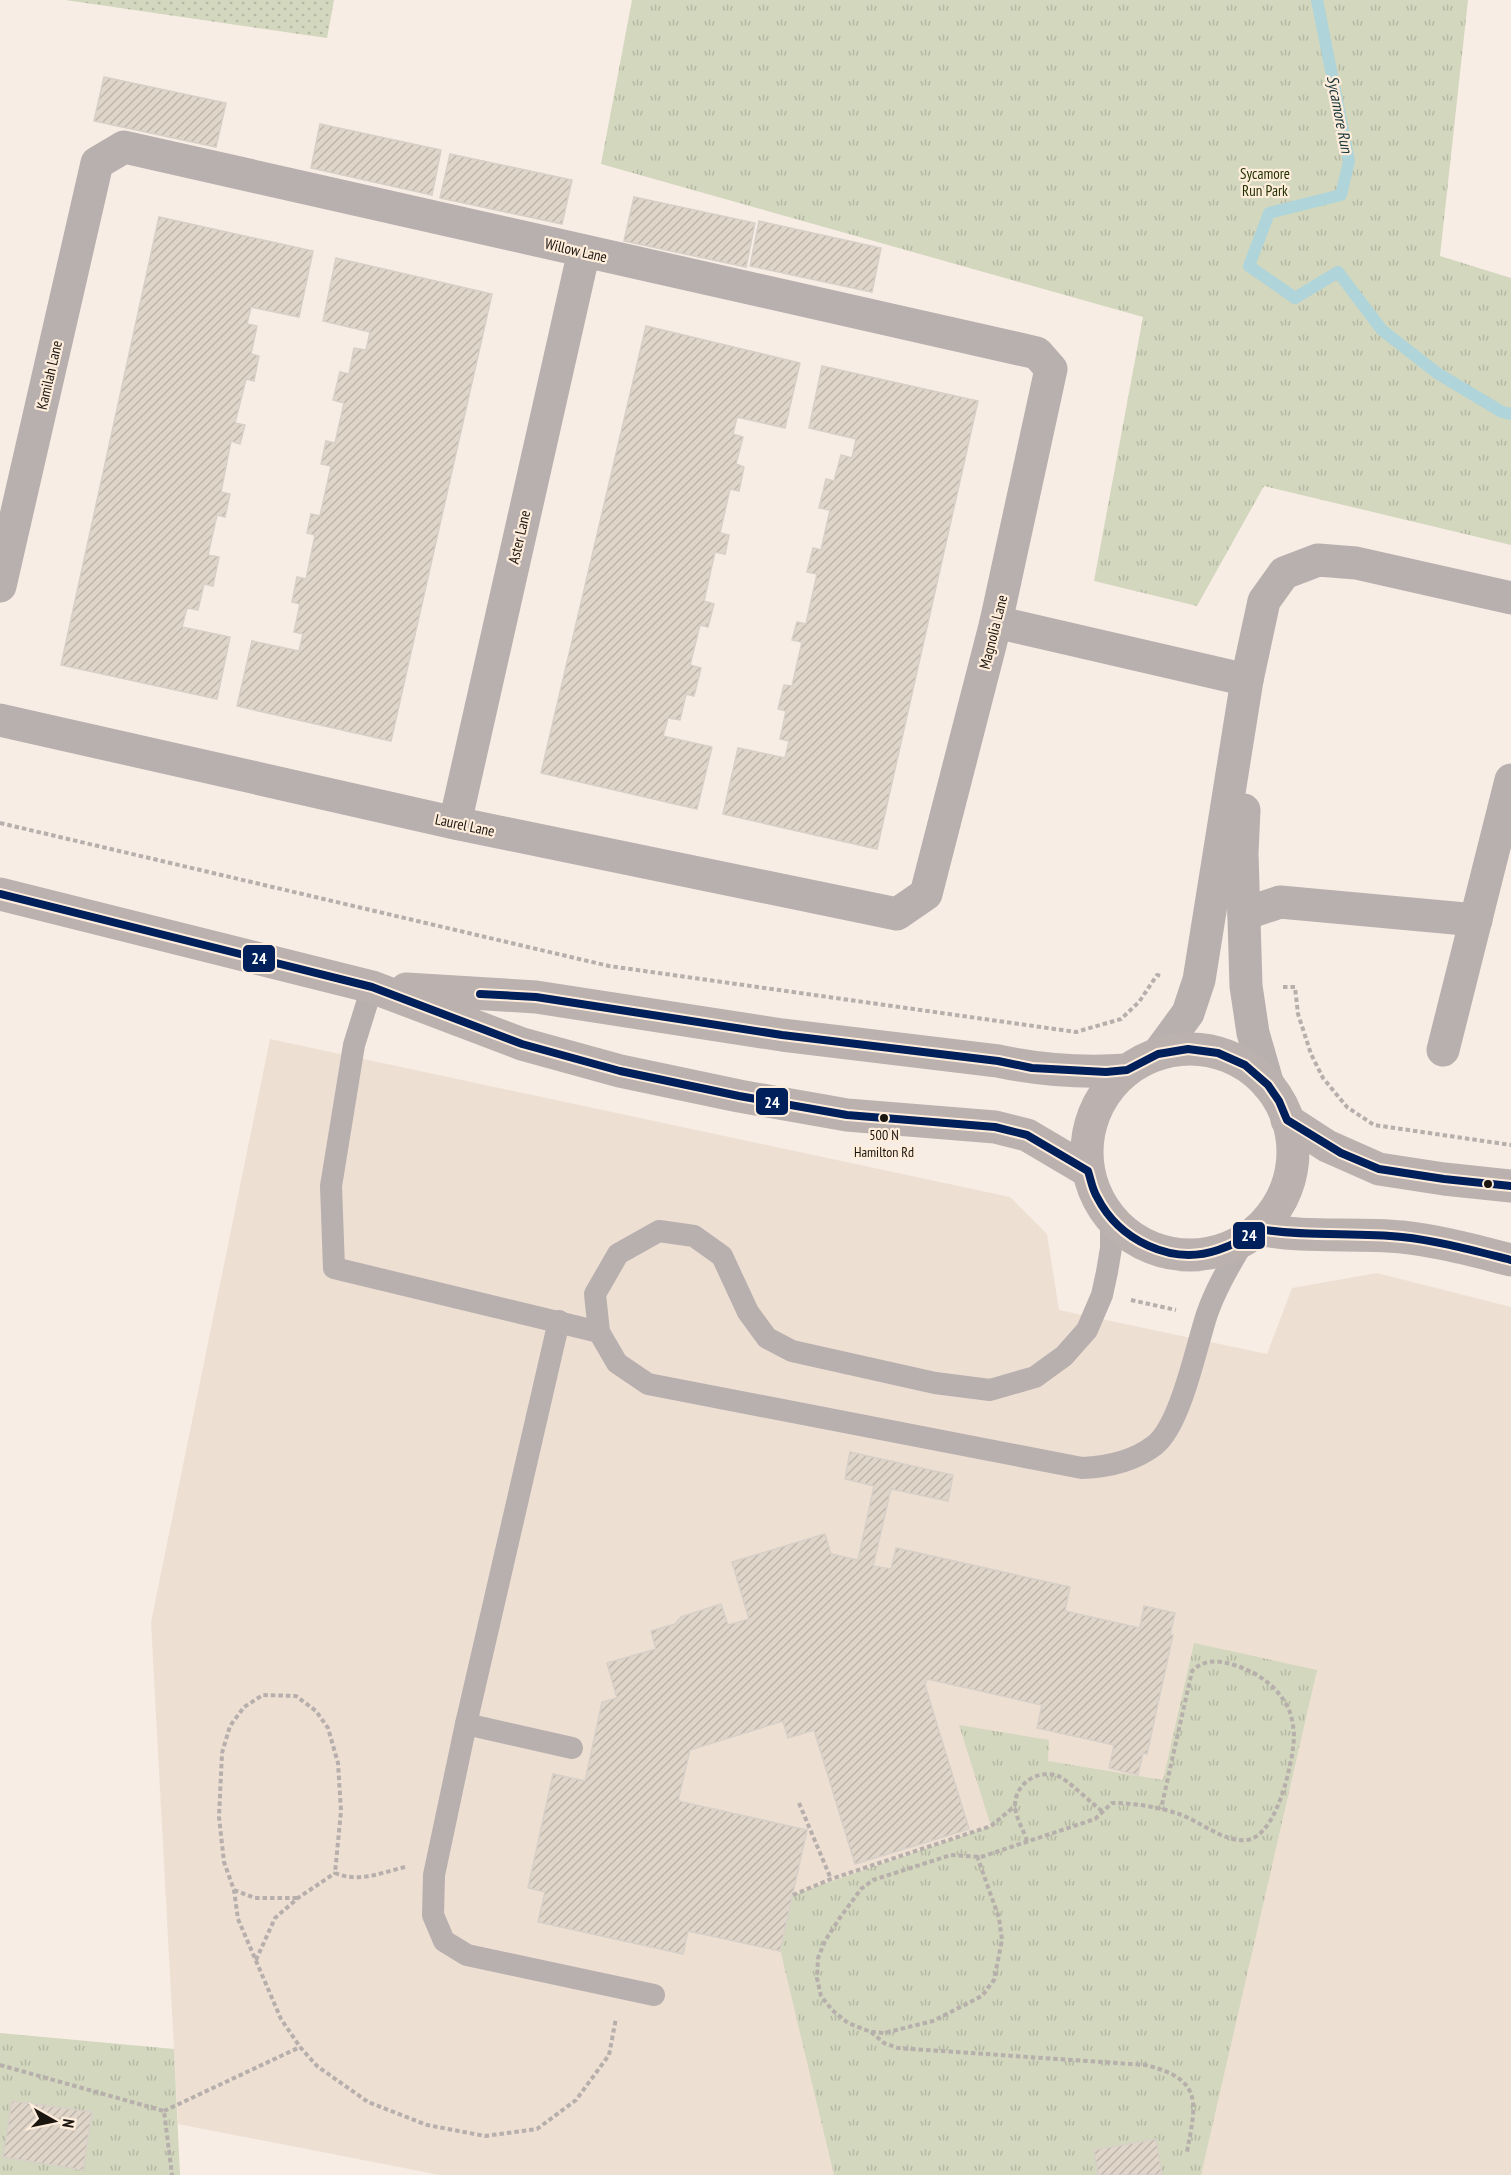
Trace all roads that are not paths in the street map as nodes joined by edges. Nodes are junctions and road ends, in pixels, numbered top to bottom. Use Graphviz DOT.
graph roads {
  1 [pos="97,164"];
  2 [pos="584,251"];
  3 [pos="1051,369"];
  4 [pos="0,586"];
  5 [pos="1511,598"];
  6 [pos="996,622"];
  7 [pos="1247,680"];
  8 [pos="0,720"];
  9 [pos="1511,780"];
  10 [pos="454,823"];
  11 [pos="0,894"];
  12 [pos="926,894"];
  13 [pos="1244,914"];
  14 [pos="1476,920"];
  15 [pos="372,987"];
  16 [pos="1443,1050"];
  17 [pos="1158,1054"];
  18 [pos="1127,1070"];
  19 [pos="1268,1085"];
  20 [pos="1287,1120"];
  21 [pos="1088,1171"];
  22 [pos="1511,1186"];
  23 [pos="1111,1220"];
  24 [pos="1252,1235"];
  25 [pos="1511,1260"];
  26 [pos="559,1321"];
  27 [pos="599,1332"];
  28 [pos="466,1724"];
  29 [pos="572,1748"];
  30 [pos="654,1995"];
  1 -- 2 [label="street, Willow Lane"];
  1 -- 4 [label="street, Kamilah Lane"];
  2 -- 3 [label="street, Willow Lane"];
  2 -- 10 [label="street, Aster Lane"];
  3 -- 6 [label="street, Magnolia Lane"];
  5 -- 7 [label="street"];
  6 -- 7 [label="street"];
  6 -- 12 [label="street, Magnolia Lane"];
  7 -- 13 [label="street"];
  7 -- 17 [label="street"];
  8 -- 10 [label="street, Laurel Lane"];
  9 -- 14 [label="street"];
  10 -- 12 [label="street, Laurel Lane"];
  11 -- 15 [label="main road"];
  13 -- 14 [label="street"];
  13 -- 19 [label="street"];
  14 -- 16 [label="street"];
  15 -- 18 [label="main road"];
  15 -- 21 [label="main road"];
  15 -- 26 [label="lane"];
  17 -- 18 [label="main road"];
  17 -- 19 [label="main road"];
  18 -- 21 [label="main road"];
  19 -- 20 [label="main road"];
  20 -- 22 [label="main road"];
  20 -- 24 [label="main road"];
  21 -- 23 [label="main road"];
  23 -- 24 [label="main road"];
  23 -- 27 [label="lane"];
  24 -- 25 [label="main road"];
  24 -- 27 [label="lane"];
  26 -- 27 [label="lane"];
  26 -- 28 [label="lane"];
  28 -- 29 [label="lane"];
  28 -- 30 [label="lane"];
}
